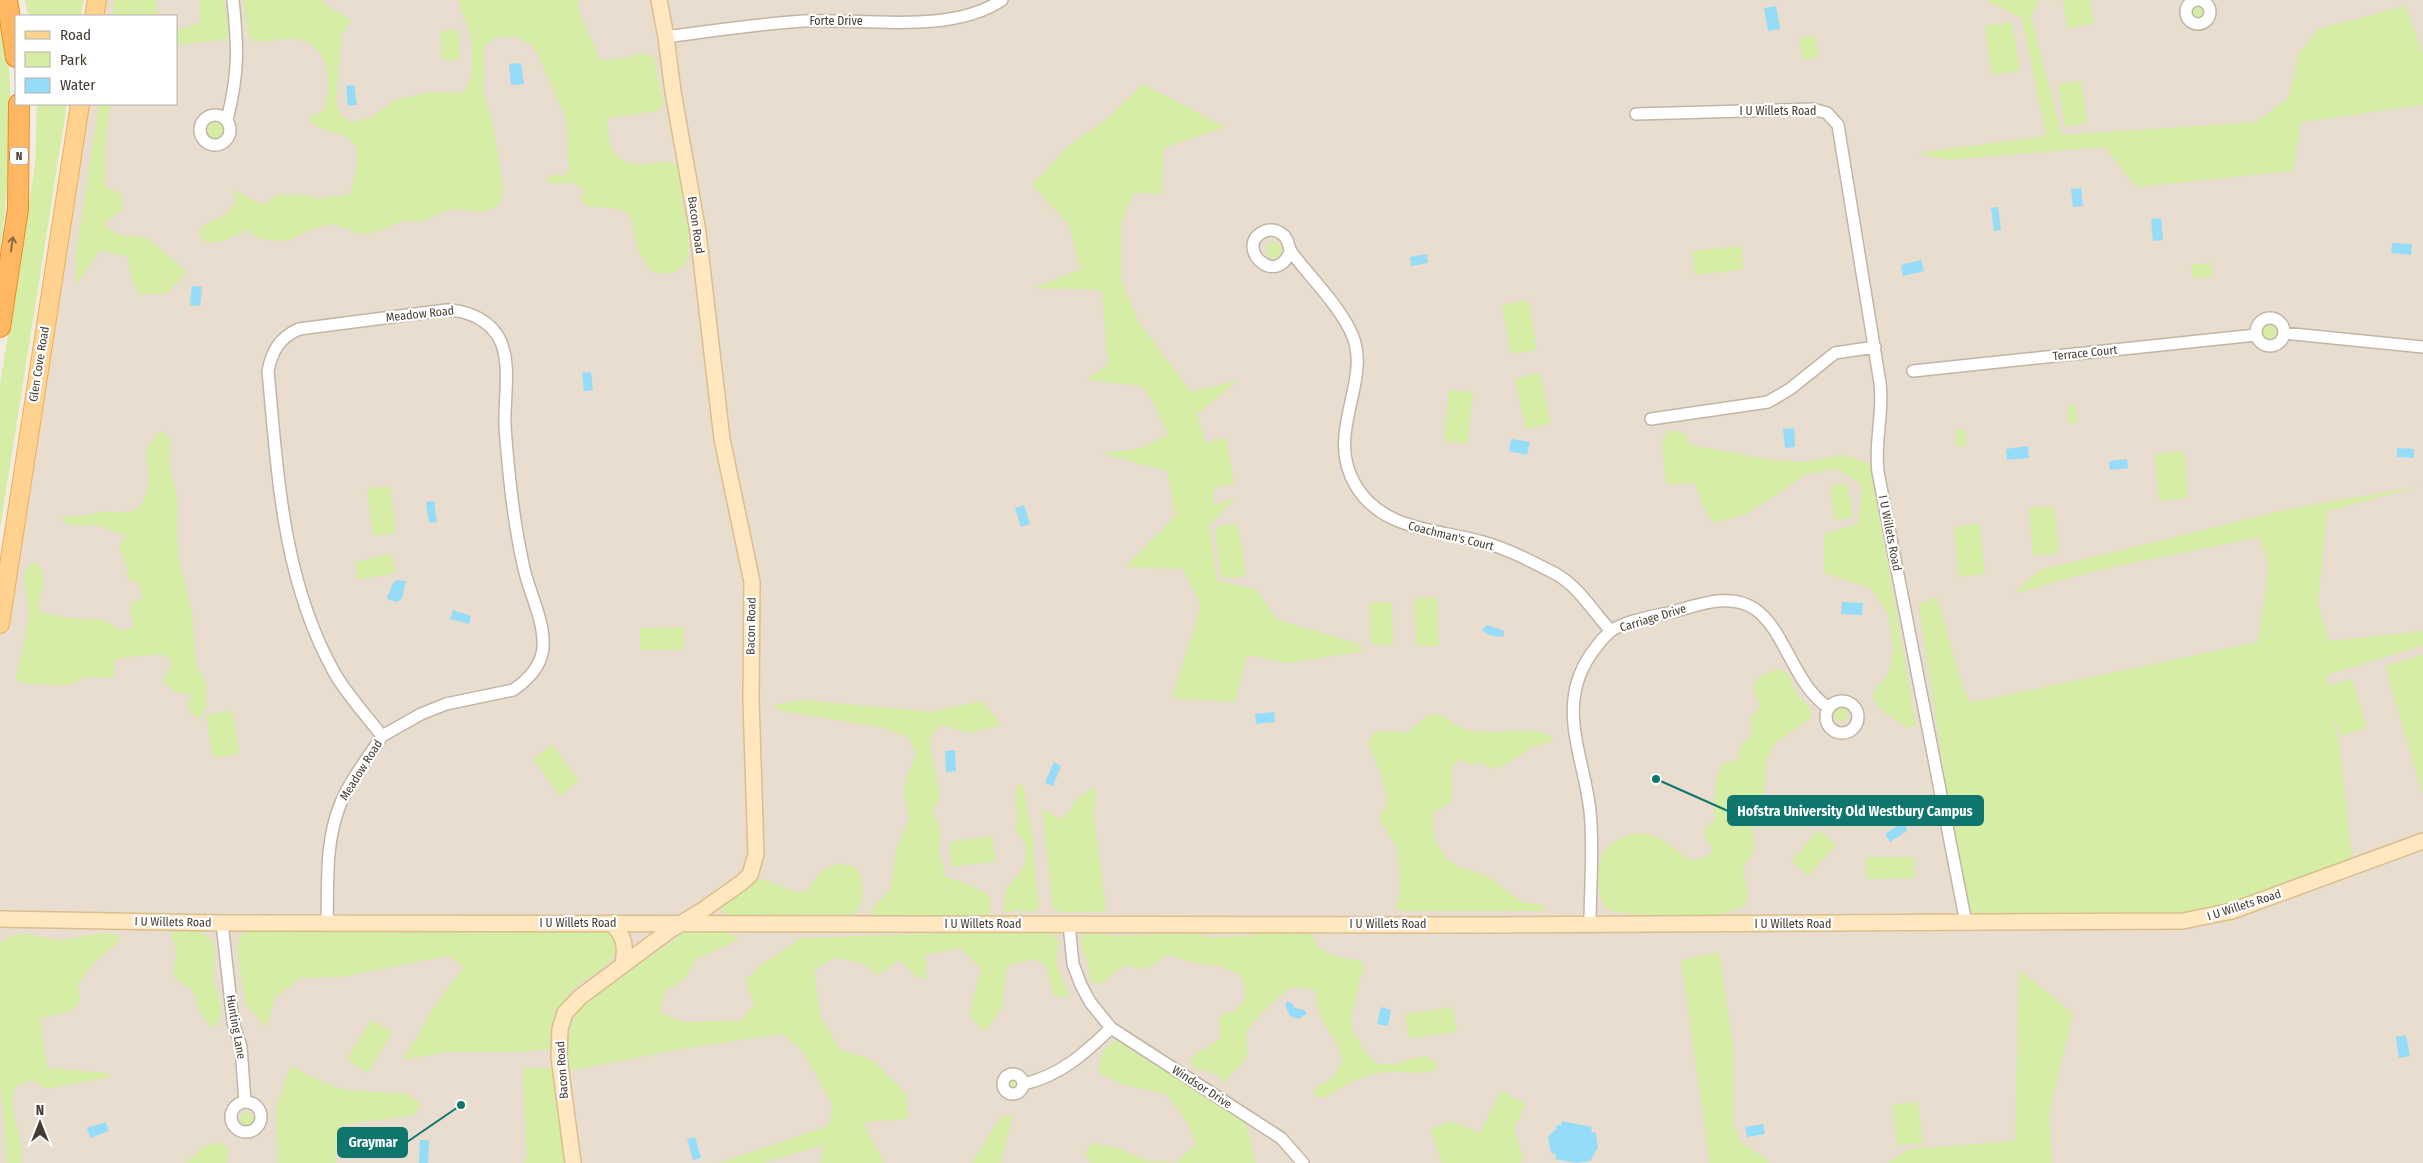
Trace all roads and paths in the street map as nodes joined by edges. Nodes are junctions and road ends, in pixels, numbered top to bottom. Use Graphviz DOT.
graph roads {
  1 [pos="7,0"];
  2 [pos="20,0"];
  3 [pos="97,0"];
  4 [pos="233,0"];
  5 [pos="659,0"];
  6 [pos="1002,0"];
  7 [pos="23,15"];
  8 [pos="94,15"];
  9 [pos="666,36"];
  10 [pos="15,51"];
  11 [pos="19,105"];
  12 [pos="33,105"];
  13 [pos="80,105"];
  14 [pos="1636,114"];
  15 [pos="226,120"];
  16 [pos="18,209"];
  17 [pos="1290,251"];
  18 [pos="0,326"];
  19 [pos="2284,334"];
  20 [pos="2256,335"];
  21 [pos="1876,347"];
  22 [pos="2423,347"];
  23 [pos="1913,371"];
  24 [pos="1652,419"];
  25 [pos="0,624"];
  26 [pos="1611,631"];
  27 [pos="1829,708"];
  28 [pos="382,736"];
  29 [pos="2423,841"];
  30 [pos="0,919"];
  31 [pos="611,922"];
  32 [pos="684,922"];
  33 [pos="222,923"];
  34 [pos="327,923"];
  35 [pos="1966,923"];
  36 [pos="1069,924"];
  37 [pos="1590,925"];
  38 [pos="623,965"];
  39 [pos="1112,1028"];
  40 [pos="1024,1084"];
  41 [pos="245,1102"];
  42 [pos="573,1163"];
  43 [pos="1302,1163"];
  1 -- 10 [label="highway"];
  2 -- 7 [label="highway"];
  3 -- 8 [label="main road"];
  4 -- 15 [label="street"];
  5 -- 9 [label="street, Bacon Road"];
  6 -- 9 [label="street, Forte Drive"];
  9 -- 32 [label="street, Bacon Road"];
  11 -- 16 [label="highway, N"];
  12 -- 16 [label="highway"];
  13 -- 25 [label="main road, Glen Cove Road"];
  14 -- 21 [label="street, I U Willets Road"];
  18 -- 16 [label="highway, N, one-way"];
  17 -- 26 [label="street, Coachman's Court"];
  19 -- 20 [label="street"];
  19 -- 20 [label="street"];
  19 -- 22 [label="street"];
  20 -- 23 [label="street, Terrace Court"];
  21 -- 24 [label="street"];
  21 -- 35 [label="street, I U Willets Road"];
  26 -- 27 [label="street, Carriage Drive"];
  26 -- 37 [label="street, Carriage Drive"];
  28 -- 28 [label="street, Meadow Road"];
  28 -- 34 [label="street, Meadow Road"];
  29 -- 35 [label="street, I U Willets Road"];
  30 -- 33 [label="street, I U Willets Road"];
  31 -- 32 [label="street, I U Willets Road"];
  31 -- 34 [label="street, I U Willets Road"];
  31 -- 38 [label="street"];
  32 -- 36 [label="street, I U Willets Road"];
  32 -- 38 [label="street, Bacon Road"];
  33 -- 34 [label="street, I U Willets Road"];
  33 -- 41 [label="street, Hunting Lane"];
  35 -- 37 [label="street, I U Willets Road"];
  36 -- 37 [label="street, I U Willets Road"];
  36 -- 39 [label="street, Windsor Drive"];
  38 -- 42 [label="street, Bacon Road"];
  39 -- 40 [label="street"];
  39 -- 43 [label="street, Windsor Drive"];
}
